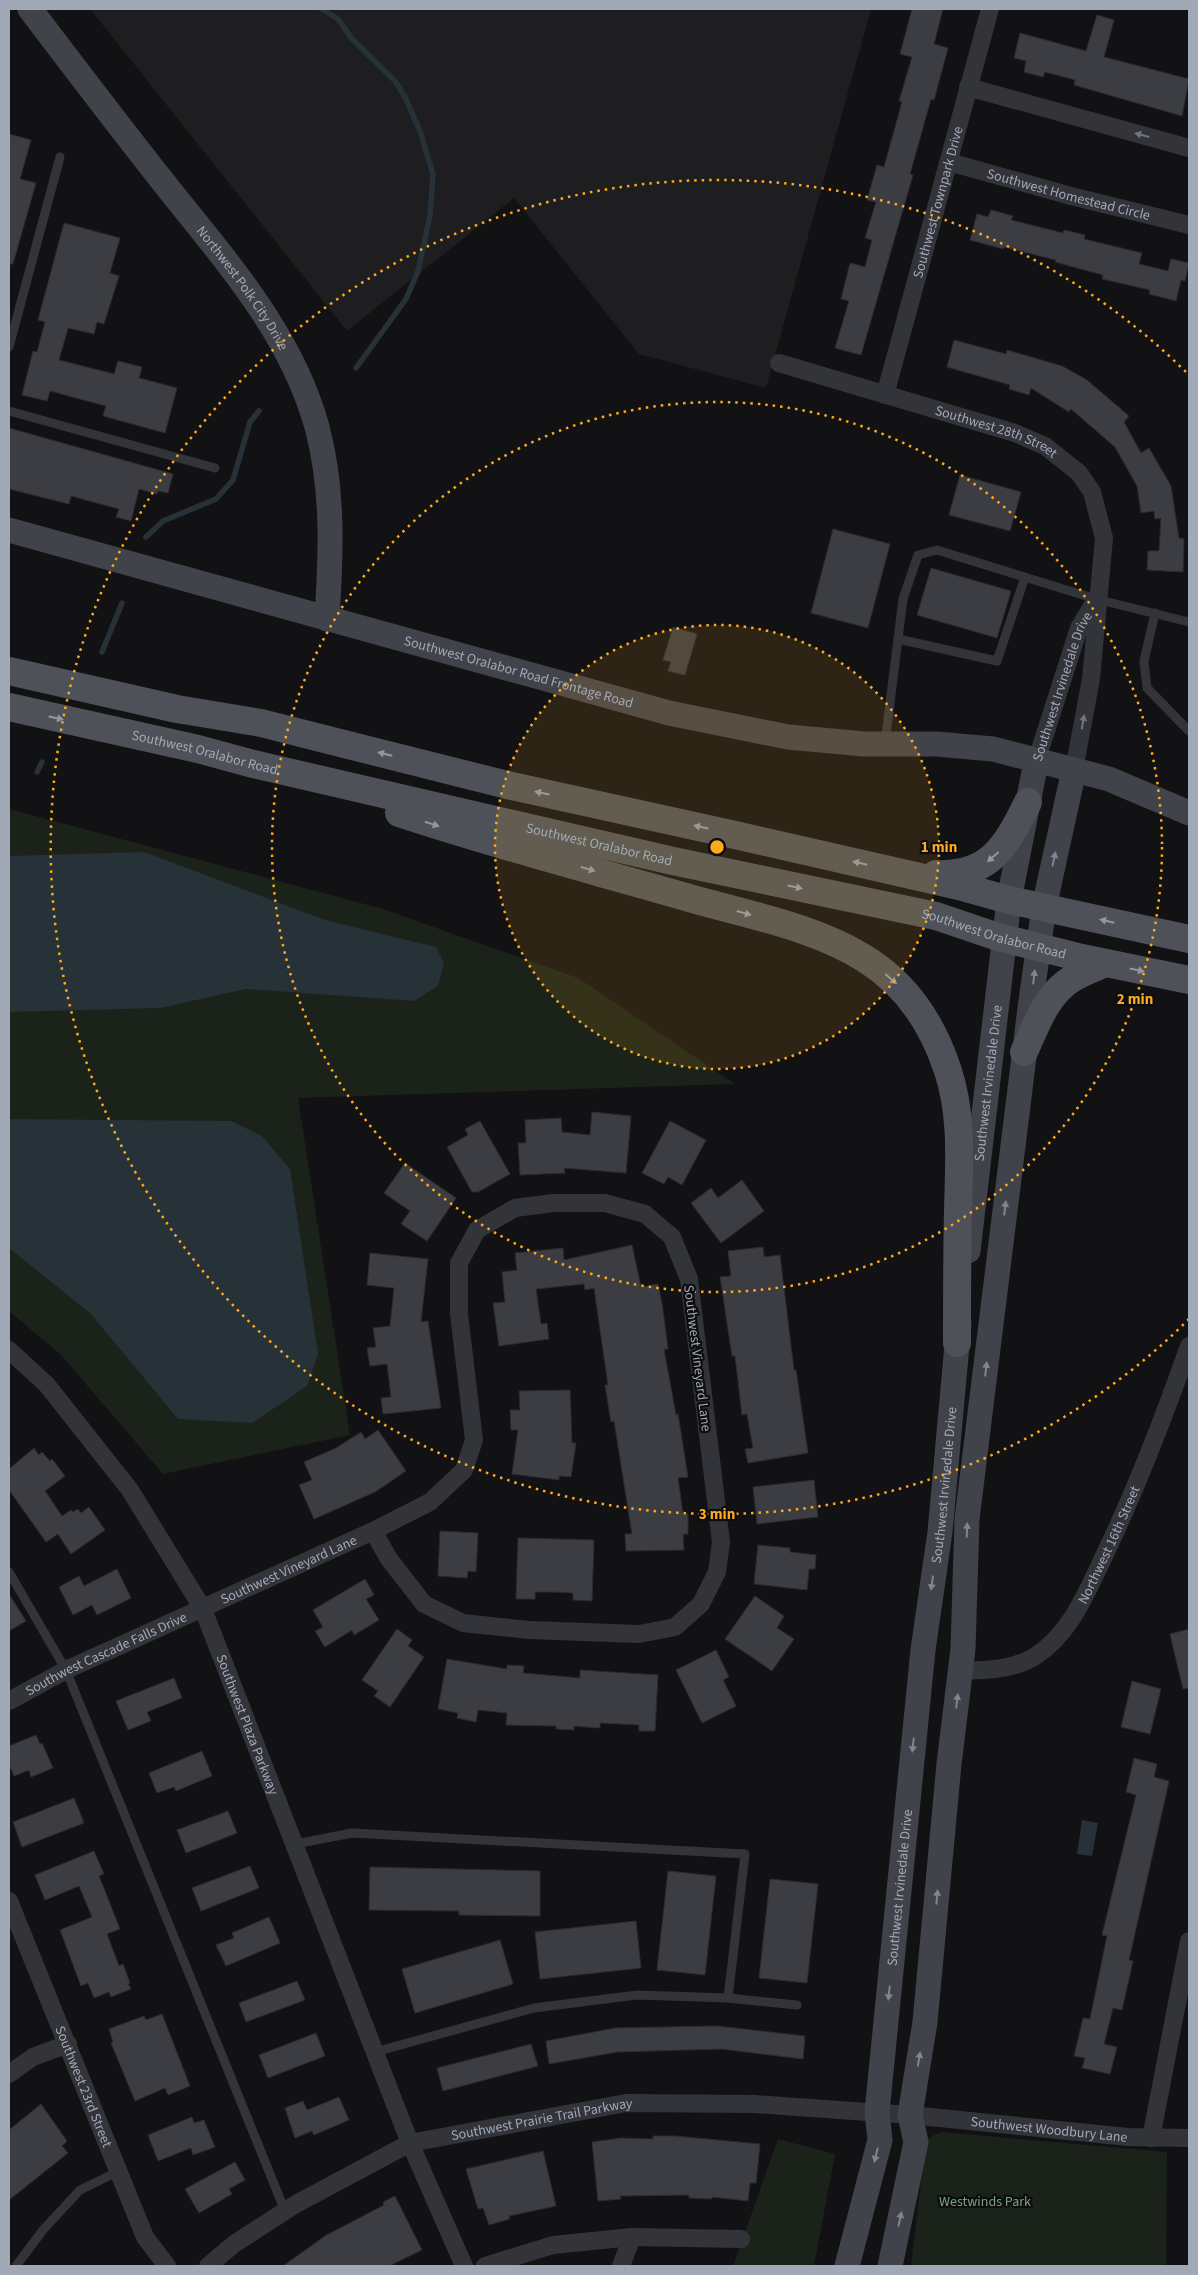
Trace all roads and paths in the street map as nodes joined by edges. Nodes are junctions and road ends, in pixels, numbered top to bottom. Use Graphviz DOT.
graph roads {
  1 [pos="30,9"];
  2 [pos="990,9"];
  3 [pos="968,87"];
  4 [pos="1189,148"];
  5 [pos="60,157"];
  6 [pos="948,162"];
  7 [pos="1189,225"];
  8 [pos="9,347"];
  9 [pos="779,363"];
  10 [pos="885,395"];
  11 [pos="9,411"];
  12 [pos="215,468"];
  13 [pos="9,530"];
  14 [pos="1025,577"];
  15 [pos="1096,599"];
  16 [pos="1155,613"];
  17 [pos="327,618"];
  18 [pos="1189,622"];
  19 [pos="898,639"];
  20 [pos="9,671"];
  21 [pos="9,707"];
  22 [pos="1189,731"];
  23 [pos="885,744"];
  24 [pos="1036,762"];
  25 [pos="253,764"];
  26 [pos="1074,770"];
  27 [pos="1028,802"];
  28 [pos="1189,813"];
  29 [pos="901,873"];
  30 [pos="1009,900"];
  31 [pos="1044,907"];
  32 [pos="1005,938"];
  33 [pos="1189,939"];
  34 [pos="1038,946"];
  35 [pos="1106,963"];
  36 [pos="1189,980"];
  37 [pos="1024,1052"];
  38 [pos="957,1343"];
  39 [pos="1189,1346"];
  40 [pos="9,1350"];
  41 [pos="373,1531"];
  42 [pos="9,1572"];
  43 [pos="203,1609"];
  44 [pos="66,1670"];
  45 [pos="960,1671"];
  46 [pos="9,1701"];
  47 [pos="295,1844"];
  48 [pos="9,1901"];
  49 [pos="1189,1941"];
  50 [pos="728,1998"];
  51 [pos="797,2005"];
  52 [pos="68,2044"];
  53 [pos="375,2052"];
  54 [pos="9,2074"];
  55 [pos="876,2112"];
  56 [pos="910,2114"];
  57 [pos="1151,2138"];
  58 [pos="1189,2138"];
  59 [pos="410,2143"];
  60 [pos="118,2171"];
  61 [pos="285,2211"];
  62 [pos="632,2237"];
  63 [pos="741,2238"];
  64 [pos="16,2266"];
  65 [pos="167,2266"];
  66 [pos="208,2266"];
  67 [pos="464,2266"];
  68 [pos="485,2266"];
  69 [pos="622,2266"];
  70 [pos="847,2266"];
  71 [pos="890,2266"];
  1 -- 17 [label="main road, Northwest Polk City Drive"];
  2 -- 3 [label="street, Southwest Townpark Drive"];
  4 -- 3 [label="street, one-way"];
  3 -- 6 [label="street, Southwest Townpark Drive"];
  5 -- 8 [label="lane"];
  6 -- 7 [label="street, Southwest Homestead Circle"];
  6 -- 10 [label="street, Southwest Townpark Drive"];
  9 -- 10 [label="street, Southwest 28th Street"];
  10 -- 15 [label="street, Southwest 28th Street"];
  11 -- 12 [label="lane"];
  13 -- 17 [label="main road, Southwest Oralabor Road Frontage Road"];
  14 -- 15 [label="lane"];
  14 -- 19 [label="lane"];
  14 -- 19 [label="lane"];
  15 -- 16 [label="lane"];
  15 -- 24 [label="street, Southwest Irvinedale Drive"];
  26 -- 15 [label="street, Southwest Irvinedale Drive, one-way"];
  16 -- 18 [label="lane"];
  16 -- 22 [label="lane"];
  17 -- 23 [label="main road, Southwest Oralabor Road Frontage Road"];
  19 -- 23 [label="lane"];
  29 -- 20 [label="main road, one-way"];
  21 -- 25 [label="main road, Southwest Oralabor Road, one-way"];
  23 -- 24 [label="main road, Southwest Oralabor Road Frontage Road"];
  24 -- 26 [label="main road, Southwest Oralabor Road Frontage Road"];
  24 -- 27 [label="main road, Southwest Irvinedale Drive"];
  25 -- 32 [label="main road, Southwest Oralabor Road, one-way"];
  25 -- 38 [label="main road, one-way"];
  26 -- 28 [label="main road, Southwest Oralabor Road Frontage Road"];
  31 -- 26 [label="main road, Southwest Irvinedale Drive, one-way"];
  27 -- 29 [label="main road, one-way"];
  27 -- 30 [label="main road, Southwest Irvinedale Drive"];
  29 -- 30 [label="main road"];
  30 -- 31 [label="main road"];
  30 -- 32 [label="main road, Southwest Irvinedale Drive"];
  33 -- 31 [label="main road, one-way"];
  31 -- 34 [label="main road, Southwest Irvinedale Drive"];
  32 -- 34 [label="main road, Southwest Oralabor Road"];
  32 -- 38 [label="main road, Southwest Irvinedale Drive"];
  34 -- 35 [label="main road, Southwest Oralabor Road"];
  37 -- 34 [label="main road, Southwest Irvinedale Drive, one-way"];
  35 -- 36 [label="main road, Southwest Oralabor Road, one-way"];
  35 -- 37 [label="main road"];
  45 -- 37 [label="main road, Southwest Irvinedale Drive, one-way"];
  38 -- 55 [label="main road, Southwest Irvinedale Drive, one-way"];
  39 -- 45 [label="street, Northwest 16th Street"];
  40 -- 43 [label="street, Southwest Plaza Parkway"];
  41 -- 41 [label="street, Southwest Vineyard Lane"];
  41 -- 43 [label="street, Southwest Vineyard Lane"];
  42 -- 44 [label="lane"];
  43 -- 44 [label="street, Southwest Cascade Falls Drive"];
  43 -- 47 [label="street, Southwest Plaza Parkway"];
  44 -- 46 [label="street, Southwest Cascade Falls Drive"];
  44 -- 61 [label="lane"];
  56 -- 45 [label="main road, Southwest Irvinedale Drive, one-way"];
  47 -- 50 [label="lane"];
  47 -- 53 [label="street, Southwest Plaza Parkway"];
  48 -- 52 [label="street, Southwest 23rd Street"];
  49 -- 57 [label="street"];
  50 -- 51 [label="lane"];
  50 -- 53 [label="lane"];
  52 -- 54 [label="street"];
  52 -- 60 [label="street, Southwest 23rd Street"];
  53 -- 59 [label="street, Southwest Plaza Parkway"];
  55 -- 56 [label="street, Southwest Prairie Trail Parkway"];
  55 -- 59 [label="street, Southwest Prairie Trail Parkway"];
  55 -- 70 [label="main road, Southwest Irvinedale Drive, one-way"];
  56 -- 57 [label="street, Southwest Woodbury Lane"];
  71 -- 56 [label="main road, Southwest Irvinedale Drive, one-way"];
  57 -- 58 [label="street, Southwest Woodbury Lane"];
  59 -- 61 [label="street, Southwest Prairie Trail Parkway"];
  59 -- 67 [label="street, Southwest Plaza Parkway"];
  60 -- 64 [label="lane"];
  60 -- 65 [label="street, Southwest 23rd Street"];
  61 -- 66 [label="street, Southwest Prairie Trail Parkway"];
  62 -- 63 [label="street"];
  62 -- 68 [label="street"];
  62 -- 69 [label="street"];
}
